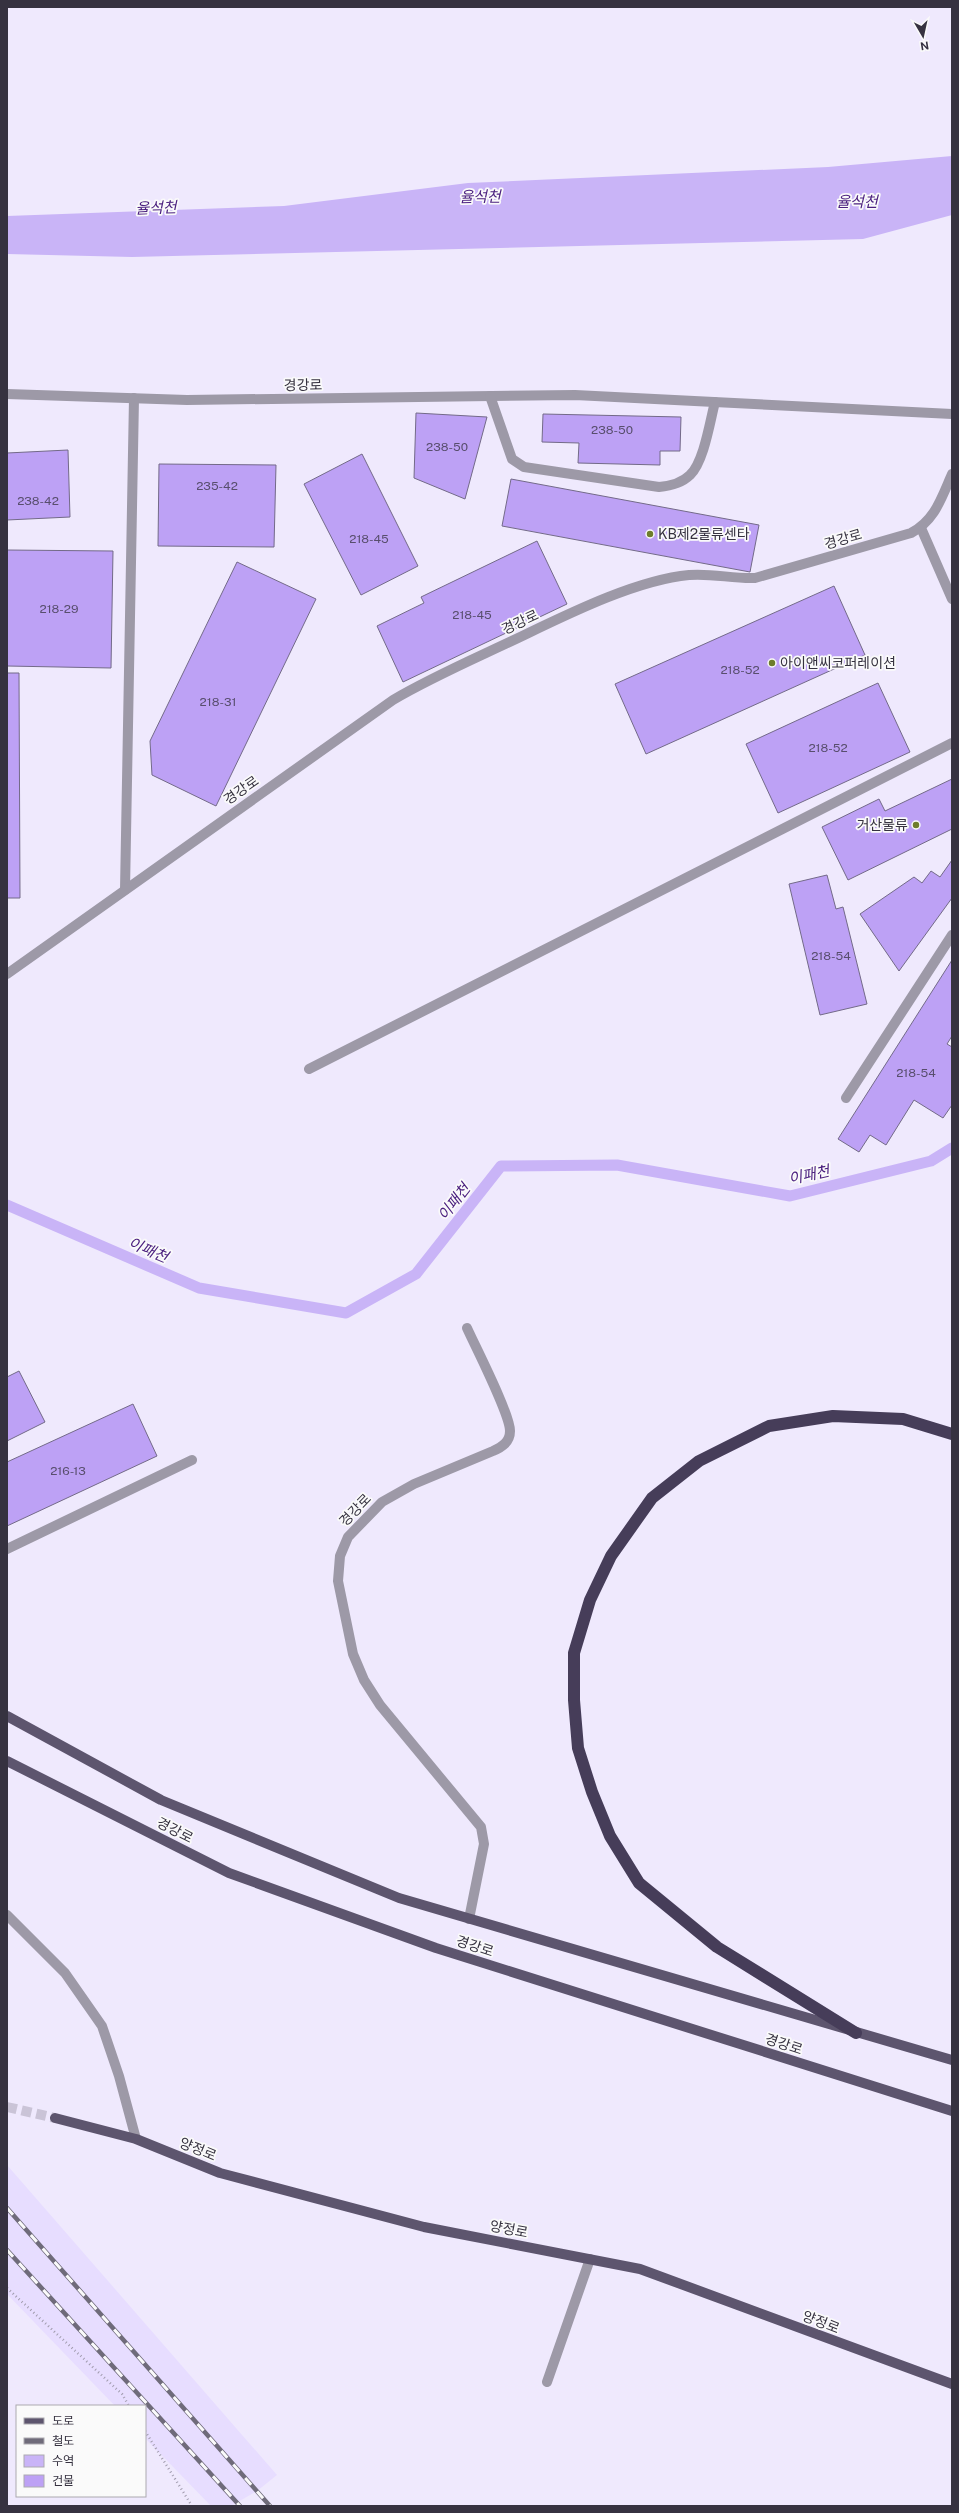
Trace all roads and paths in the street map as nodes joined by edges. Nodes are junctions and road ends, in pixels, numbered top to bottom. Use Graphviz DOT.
graph roads {
  1 [pos="7,394"];
  2 [pos="490,396"];
  3 [pos="134,398"];
  4 [pos="715,402"];
  5 [pos="952,414"];
  6 [pos="952,474"];
  7 [pos="921,528"];
  8 [pos="952,599"];
  9 [pos="952,743"];
  10 [pos="125,890"];
  11 [pos="952,935"];
  12 [pos="7,974"];
  13 [pos="309,1069"];
  14 [pos="846,1098"];
  15 [pos="467,1328"];
  16 [pos="952,1434"];
  17 [pos="192,1460"];
  18 [pos="7,1549"];
  19 [pos="7,1716"];
  20 [pos="7,1761"];
  21 [pos="7,1915"];
  22 [pos="469,1919"];
  23 [pos="856,2033"];
  24 [pos="952,2060"];
  25 [pos="952,2111"];
  26 [pos="55,2118"];
  27 [pos="136,2139"];
  28 [pos="590,2259"];
  29 [pos="7,2288"];
  30 [pos="547,2382"];
  31 [pos="952,2384"];
  32 [pos="128,2405"];
  33 [pos="146,2433"];
  34 [pos="192,2506"];
  1 -- 3 [label="street, 경강로"];
  2 -- 3 [label="street, 경강로"];
  2 -- 4 [label="street, 경강로"];
  2 -- 4 [label="street"];
  3 -- 10 [label="street"];
  4 -- 5 [label="street, 경강로"];
  6 -- 7 [label="street, 경강로"];
  7 -- 8 [label="street"];
  7 -- 10 [label="street, 경강로"];
  9 -- 13 [label="street"];
  10 -- 12 [label="street, 경강로"];
  11 -- 14 [label="street"];
  15 -- 22 [label="street, 경강로"];
  16 -- 23 [label="highway"];
  17 -- 18 [label="street"];
  19 -- 22 [label="main road, 경강로"];
  20 -- 25 [label="main road, 경강로"];
  21 -- 27 [label="street"];
  22 -- 23 [label="main road, 경강로"];
  23 -- 24 [label="main road, 경강로"];
  26 -- 27 [label="main road, 양정로"];
  27 -- 28 [label="main road, 양정로"];
  28 -- 30 [label="street"];
  28 -- 31 [label="main road, 양정로"];
  29 -- 32 [label="path"];
  33 -- 34 [label="path"];
}
